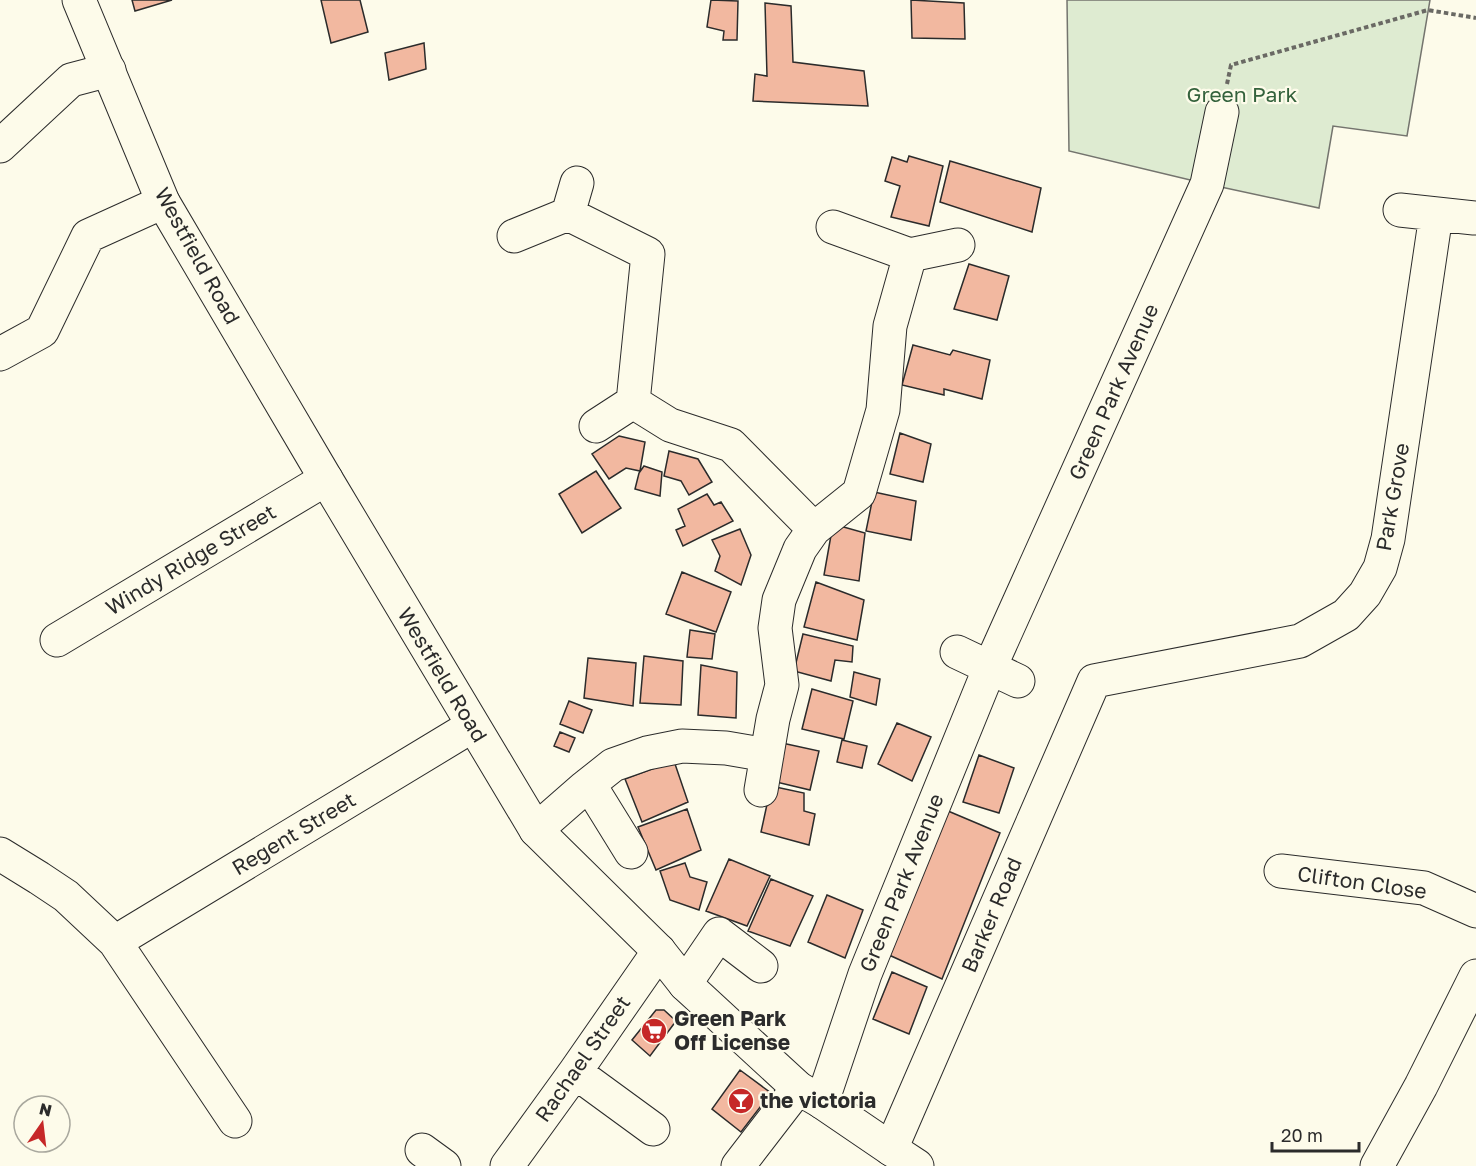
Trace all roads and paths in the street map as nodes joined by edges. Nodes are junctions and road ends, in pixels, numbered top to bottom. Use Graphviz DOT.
graph roads {
  1 [pos="79,0"];
  2 [pos="1476,18"];
  3 [pos="109,70"];
  4 [pos="1221,111"];
  5 [pos="0,146"];
  6 [pos="577,183"];
  7 [pos="163,201"];
  8 [pos="1400,210"];
  9 [pos="568,214"];
  10 [pos="1436,215"];
  11 [pos="1474,218"];
  12 [pos="833,227"];
  13 [pos="514,236"];
  14 [pos="958,245"];
  15 [pos="896,250"];
  16 [pos="0,354"];
  17 [pos="633,402"];
  18 [pos="596,426"];
  19 [pos="326,479"];
  20 [pos="814,529"];
  21 [pos="57,640"];
  22 [pos="957,652"];
  23 [pos="1004,674"];
  24 [pos="1094,681"];
  25 [pos="472,726"];
  26 [pos="767,755"];
  27 [pos="589,784"];
  28 [pos="761,790"];
  29 [pos="536,830"];
  30 [pos="631,852"];
  31 [pos="0,854"];
  32 [pos="1281,871"];
  33 [pos="1476,911"];
  34 [pos="115,942"];
  35 [pos="659,951"];
  36 [pos="761,966"];
  37 [pos="1476,976"];
  38 [pos="685,984"];
  39 [pos="575,1072"];
  40 [pos="810,1095"];
  41 [pos="236,1121"];
  42 [pos="652,1129"];
  43 [pos="904,1158"];
  44 [pos="507,1166"];
  45 [pos="738,1166"];
  46 [pos="1377,1166"];
  1 -- 3 [label="street, Westfield Road"];
  2 -- 4 [label="path"];
  3 -- 5 [label="street"];
  3 -- 7 [label="street, Westfield Road"];
  4 -- 23 [label="street, Green Park Avenue"];
  6 -- 9 [label="street"];
  7 -- 16 [label="street"];
  7 -- 19 [label="street, Westfield Road"];
  8 -- 10 [label="street"];
  9 -- 13 [label="street"];
  9 -- 17 [label="street"];
  10 -- 11 [label="street"];
  10 -- 24 [label="street, Park Grove"];
  12 -- 15 [label="street"];
  14 -- 15 [label="street"];
  15 -- 20 [label="street"];
  17 -- 18 [label="street"];
  17 -- 20 [label="street"];
  19 -- 21 [label="street, Windy Ridge Street"];
  19 -- 25 [label="street, Westfield Road"];
  20 -- 26 [label="street"];
  22 -- 23 [label="street"];
  23 -- 40 [label="street, Green Park Avenue"];
  24 -- 43 [label="street, Barker Road"];
  25 -- 29 [label="street, Westfield Road"];
  25 -- 34 [label="street, Regent Street"];
  26 -- 27 [label="street"];
  26 -- 28 [label="street"];
  27 -- 29 [label="street"];
  27 -- 30 [label="street"];
  29 -- 35 [label="street, Westfield Road"];
  31 -- 34 [label="street"];
  32 -- 33 [label="street, Clifton Close"];
  34 -- 41 [label="street"];
  35 -- 38 [label="street, Westfield Road"];
  35 -- 39 [label="street, Rachael Street"];
  36 -- 38 [label="street"];
  37 -- 46 [label="street"];
  38 -- 40 [label="street, Westfield Road"];
  39 -- 42 [label="street"];
  39 -- 44 [label="street, Rachael Street"];
  40 -- 43 [label="street, Westfield Road"];
  40 -- 45 [label="street, Green Park Avenue"];
}
